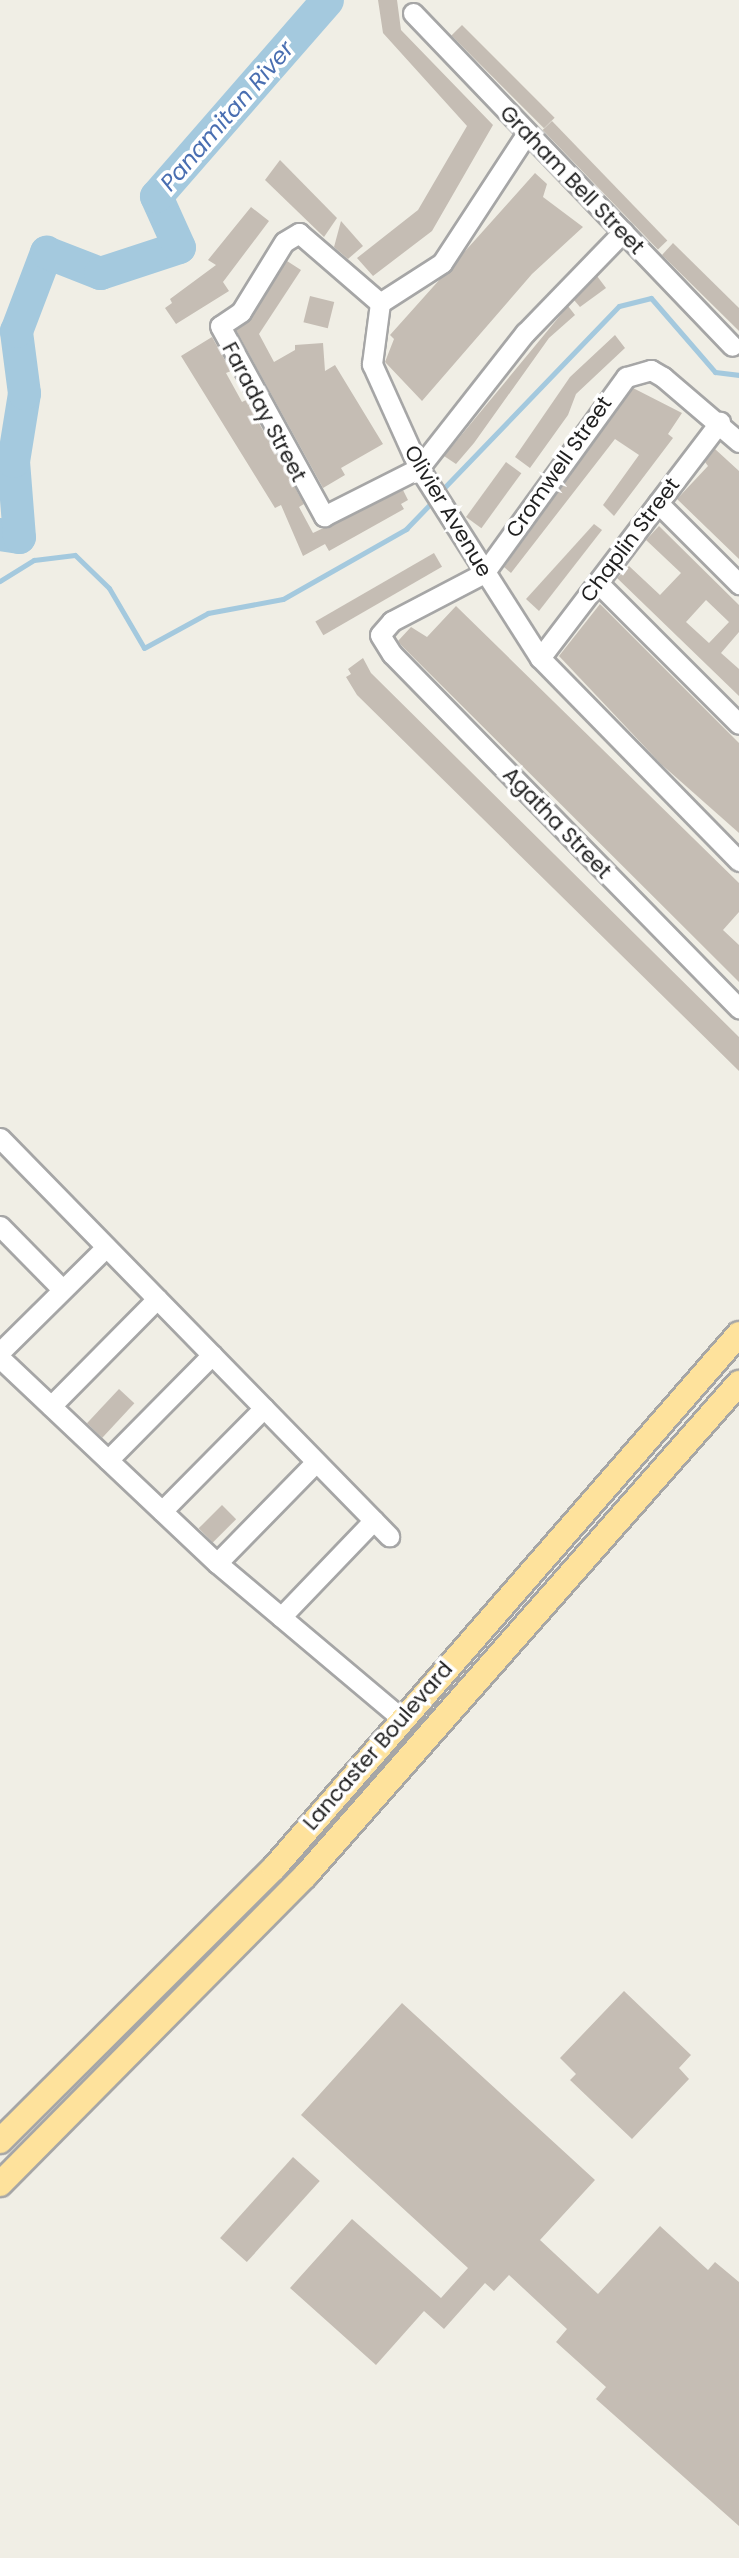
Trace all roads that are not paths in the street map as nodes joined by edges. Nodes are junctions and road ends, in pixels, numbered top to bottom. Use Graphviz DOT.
graph roads {
  1 [pos="413,13"];
  2 [pos="527,133"];
  3 [pos="623,232"];
  4 [pos="380,303"];
  5 [pos="732,346"];
  6 [pos="720,422"];
  7 [pos="739,442"];
  8 [pos="424,475"];
  9 [pos="659,502"];
  10 [pos="484,573"];
  11 [pos="598,583"];
  12 [pos="739,584"];
  13 [pos="380,635"];
  14 [pos="540,658"];
  15 [pos="739,724"];
  16 [pos="739,861"];
  17 [pos="739,1008"];
  18 [pos="0,1138"];
  19 [pos="0,1226"];
  20 [pos="106,1247"];
  21 [pos="62,1289"];
  22 [pos="157,1299"];
  23 [pos="739,1334"];
  24 [pos="0,1352"];
  25 [pos="212,1355"];
  26 [pos="0,1358"];
  27 [pos="739,1383"];
  28 [pos="51,1406"];
  29 [pos="264,1408"];
  30 [pos="108,1460"];
  31 [pos="316,1462"];
  32 [pos="592,1501"];
  33 [pos="162,1511"];
  34 [pos="373,1520"];
  35 [pos="616,1523"];
  36 [pos="389,1536"];
  37 [pos="217,1563"];
  38 [pos="281,1617"];
  39 [pos="401,1718"];
  40 [pos="0,2141"];
  41 [pos="0,2184"];
  1 -- 2 [label="street, Graham Bell Street"];
  2 -- 3 [label="street, Graham Bell Street"];
  2 -- 4 [label="street"];
  3 -- 5 [label="street, Graham Bell Street"];
  3 -- 8 [label="street"];
  4 -- 8 [label="street, Olivier Avenue"];
  4 -- 8 [label="street, Faraday Street"];
  6 -- 7 [label="street"];
  6 -- 9 [label="street, Chaplin Street"];
  6 -- 10 [label="street, Cromwell Street"];
  8 -- 10 [label="street, Olivier Avenue"];
  9 -- 11 [label="street, Chaplin Street"];
  9 -- 12 [label="street"];
  10 -- 13 [label="street, Cromwell Street"];
  10 -- 14 [label="street, Olivier Avenue"];
  11 -- 14 [label="street, Chaplin Street"];
  11 -- 15 [label="street"];
  13 -- 17 [label="street, Agatha Street"];
  14 -- 16 [label="street, Olivier Avenue"];
  18 -- 20 [label="street"];
  19 -- 21 [label="street"];
  20 -- 21 [label="street"];
  20 -- 22 [label="street"];
  21 -- 24 [label="street"];
  22 -- 25 [label="street"];
  22 -- 28 [label="street"];
  23 -- 32 [label="main road, Lancaster Boulevard"];
  25 -- 29 [label="street"];
  25 -- 30 [label="street"];
  26 -- 28 [label="street"];
  27 -- 35 [label="main road, Lancaster Boulevard"];
  28 -- 30 [label="street"];
  29 -- 31 [label="street"];
  29 -- 33 [label="street"];
  30 -- 33 [label="street"];
  31 -- 34 [label="street"];
  31 -- 37 [label="street"];
  32 -- 35 [label="main road"];
  32 -- 39 [label="main road, Lancaster Boulevard"];
  33 -- 37 [label="street"];
  34 -- 36 [label="street"];
  34 -- 38 [label="street"];
  35 -- 41 [label="main road, Lancaster Boulevard"];
  37 -- 38 [label="street"];
  38 -- 39 [label="street"];
  39 -- 40 [label="main road, Lancaster Boulevard"];
}
